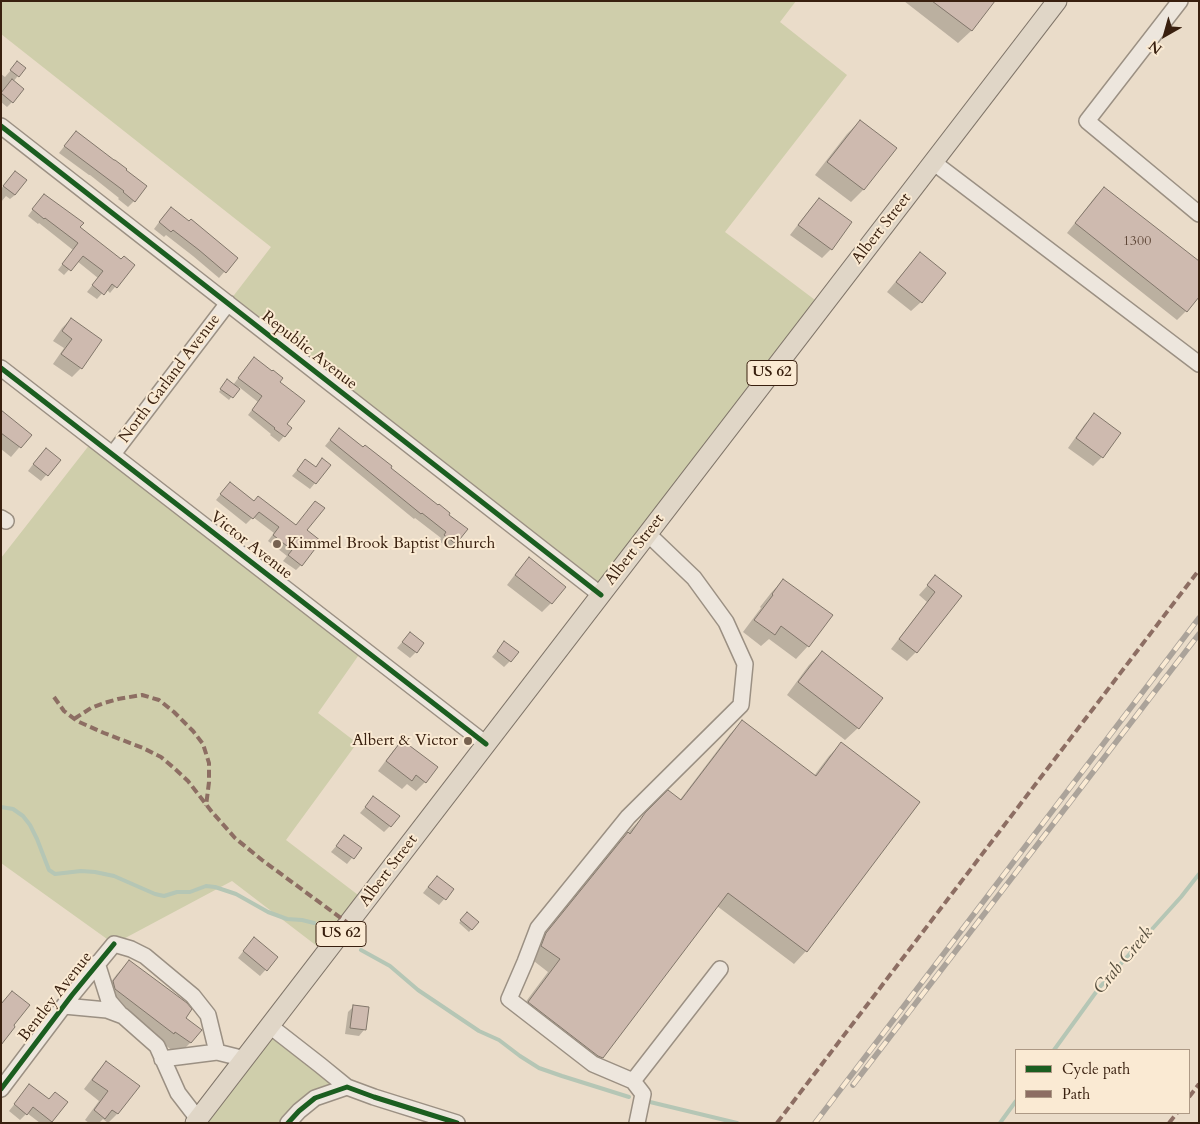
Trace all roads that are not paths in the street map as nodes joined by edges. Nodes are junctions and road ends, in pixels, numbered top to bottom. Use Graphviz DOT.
graph roads {
  1 [pos="1057,1"];
  2 [pos="1180,1"];
  3 [pos="1,126"];
  4 [pos="933,162"];
  5 [pos="1199,214"];
  6 [pos="228,303"];
  7 [pos="1199,364"];
  8 [pos="1,368"];
  9 [pos="113,454"];
  10 [pos="648,534"];
  11 [pos="601,595"];
  12 [pos="486,744"];
  13 [pos="97,963"];
  14 [pos="720,969"];
  15 [pos="64,1006"];
  16 [pos="122,1016"];
  17 [pos="270,1026"];
  18 [pos="217,1052"];
  19 [pos="162,1058"];
  20 [pos="245,1059"];
  21 [pos="633,1081"];
  22 [pos="347,1087"];
  23 [pos="1,1090"];
  24 [pos="638,1118"];
  25 [pos="197,1121"];
  26 [pos="289,1122"];
  27 [pos="457,1123"];
  1 -- 4 [label="main road, Albert Street / US 62"];
  2 -- 5 [label="street"];
  3 -- 6 [label="street, Republic Avenue"];
  4 -- 7 [label="street"];
  4 -- 10 [label="main road, Albert Street / US 62"];
  6 -- 9 [label="street, North Garland Avenue"];
  6 -- 11 [label="street, Republic Avenue"];
  8 -- 9 [label="street, Victor Avenue"];
  9 -- 12 [label="street, Victor Avenue"];
  10 -- 11 [label="main road, Albert Street / US 62"];
  10 -- 21 [label="street"];
  11 -- 12 [label="main road, Albert Street / US 62"];
  12 -- 17 [label="main road, Albert Street / US 62"];
  13 -- 15 [label="street, Bentley Avenue"];
  13 -- 16 [label="street"];
  13 -- 18 [label="street, Bentley Avenue"];
  14 -- 21 [label="street"];
  15 -- 16 [label="street"];
  15 -- 23 [label="street, Bentley Avenue"];
  16 -- 19 [label="street"];
  17 -- 20 [label="main road, Albert Street / US 62"];
  17 -- 22 [label="street"];
  18 -- 19 [label="street"];
  18 -- 20 [label="street"];
  19 -- 25 [label="street"];
  20 -- 25 [label="main road, Albert Street / US 62"];
  21 -- 24 [label="street"];
  22 -- 26 [label="street"];
  22 -- 27 [label="street"];
}
